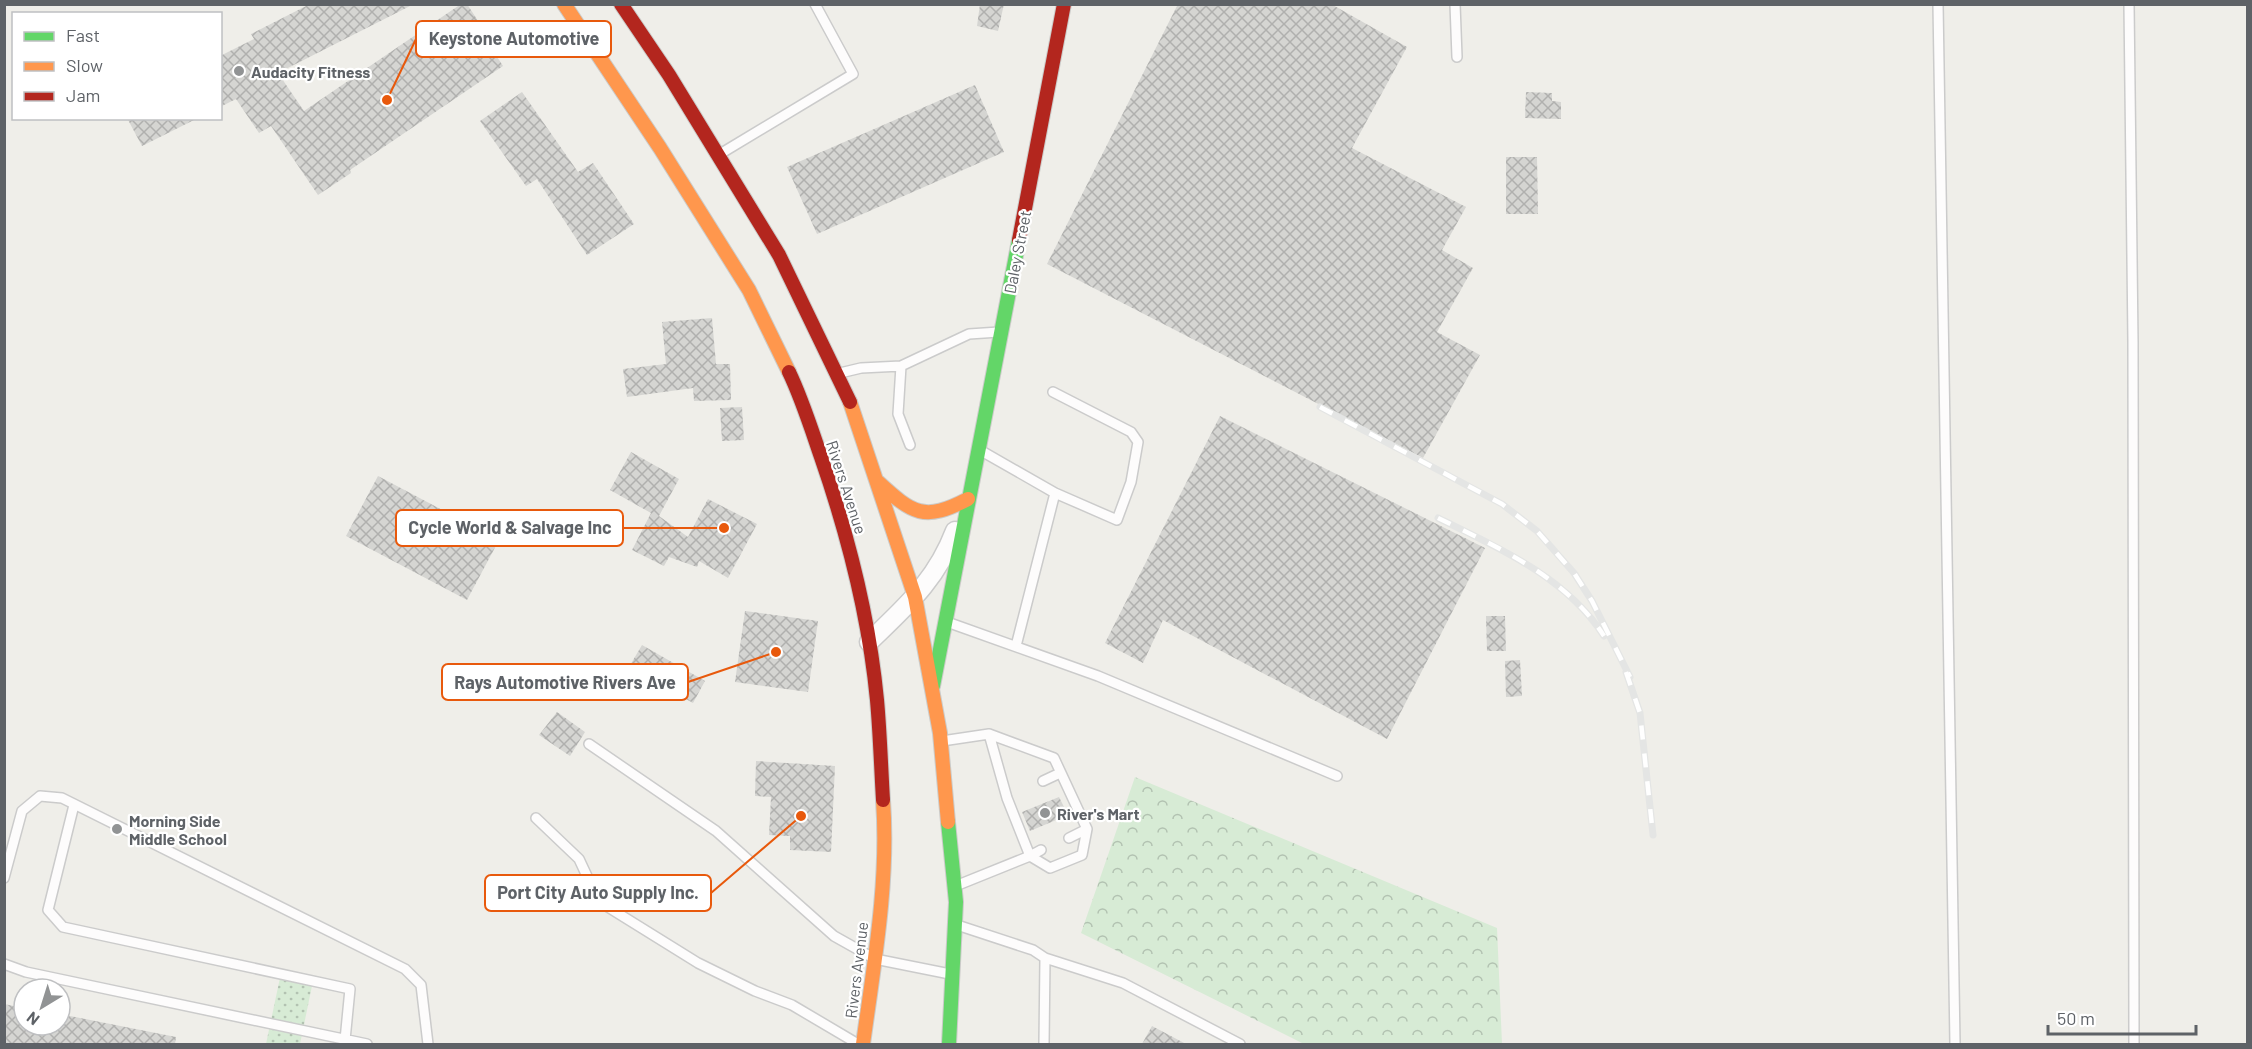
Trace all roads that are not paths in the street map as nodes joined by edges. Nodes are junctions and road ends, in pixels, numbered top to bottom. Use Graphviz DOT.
graph roads {
  1 [pos="564,4"];
  2 [pos="621,4"];
  3 [pos="815,4"];
  4 [pos="1065,4"];
  5 [pos="1455,4"];
  6 [pos="1938,4"];
  7 [pos="2128,4"];
  8 [pos="1457,57"];
  9 [pos="718,155"];
  10 [pos="1001,332"];
  11 [pos="901,366"];
  12 [pos="836,374"];
  13 [pos="1053,392"];
  14 [pos="910,445"];
  15 [pos="977,449"];
  16 [pos="876,479"];
  17 [pos="1055,493"];
  18 [pos="968,499"];
  19 [pos="915,597"];
  20 [pos="945,622"];
  21 [pos="869,642"];
  22 [pos="1016,646"];
  23 [pos="932,692"];
  24 [pos="989,735"];
  25 [pos="940,741"];
  26 [pos="589,744"];
  27 [pos="1060,773"];
  28 [pos="1337,776"];
  29 [pos="1043,781"];
  30 [pos="74,805"];
  31 [pos="536,818"];
  32 [pos="1087,829"];
  33 [pos="1069,838"];
  34 [pos="1041,850"];
  35 [pos="1030,856"];
  36 [pos="4,878"];
  37 [pos="953,887"];
  38 [pos="955,925"];
  39 [pos="875,958"];
  40 [pos="1045,958"];
  41 [pos="4,964"];
  42 [pos="953,974"];
  43 [pos="345,1040"];
  44 [pos="367,1044"];
  45 [pos="428,1044"];
  46 [pos="858,1044"];
  47 [pos="863,1044"];
  48 [pos="949,1044"];
  49 [pos="1044,1044"];
  50 [pos="1240,1044"];
  51 [pos="1955,1044"];
  52 [pos="2134,1044"];
  1 -- 21 [label="main road, Rivers Avenue"];
  2 -- 9 [label="main road, Rivers Avenue"];
  3 -- 9 [label="lane"];
  4 -- 10 [label="main road, Daley Street"];
  5 -- 8 [label="lane"];
  6 -- 51 [label="lane"];
  7 -- 52 [label="lane"];
  9 -- 12 [label="main road, Rivers Avenue"];
  10 -- 11 [label="lane"];
  10 -- 15 [label="main road, Daley Street"];
  11 -- 12 [label="lane"];
  11 -- 14 [label="lane"];
  12 -- 16 [label="main road, Rivers Avenue"];
  13 -- 17 [label="lane"];
  15 -- 17 [label="lane"];
  15 -- 18 [label="main road, Daley Street"];
  16 -- 18 [label="main road"];
  16 -- 19 [label="main road, Rivers Avenue"];
  17 -- 22 [label="lane"];
  18 -- 19 [label="street, Daley Street"];
  18 -- 20 [label="main road, Daley Street"];
  19 -- 21 [label="street, Daley Street"];
  19 -- 23 [label="main road, Rivers Avenue"];
  20 -- 22 [label="lane"];
  20 -- 23 [label="main road, Daley Street"];
  21 -- 39 [label="main road, Rivers Avenue"];
  22 -- 28 [label="lane"];
  23 -- 25 [label="main road, Rivers Avenue"];
  24 -- 25 [label="lane"];
  24 -- 27 [label="lane"];
  24 -- 35 [label="lane"];
  25 -- 37 [label="main road, Rivers Avenue"];
  26 -- 39 [label="lane"];
  27 -- 29 [label="lane"];
  27 -- 32 [label="lane"];
  30 -- 36 [label="lane"];
  30 -- 43 [label="lane"];
  30 -- 45 [label="lane"];
  31 -- 46 [label="lane"];
  32 -- 33 [label="lane"];
  32 -- 35 [label="lane"];
  34 -- 35 [label="lane"];
  35 -- 37 [label="lane"];
  37 -- 38 [label="main road, Rivers Avenue"];
  38 -- 40 [label="lane"];
  38 -- 42 [label="main road, Rivers Avenue"];
  39 -- 42 [label="lane"];
  39 -- 47 [label="main road, Rivers Avenue"];
  40 -- 49 [label="lane"];
  40 -- 50 [label="lane"];
  41 -- 43 [label="lane"];
  42 -- 48 [label="main road, Rivers Avenue"];
  43 -- 44 [label="lane"];
}
